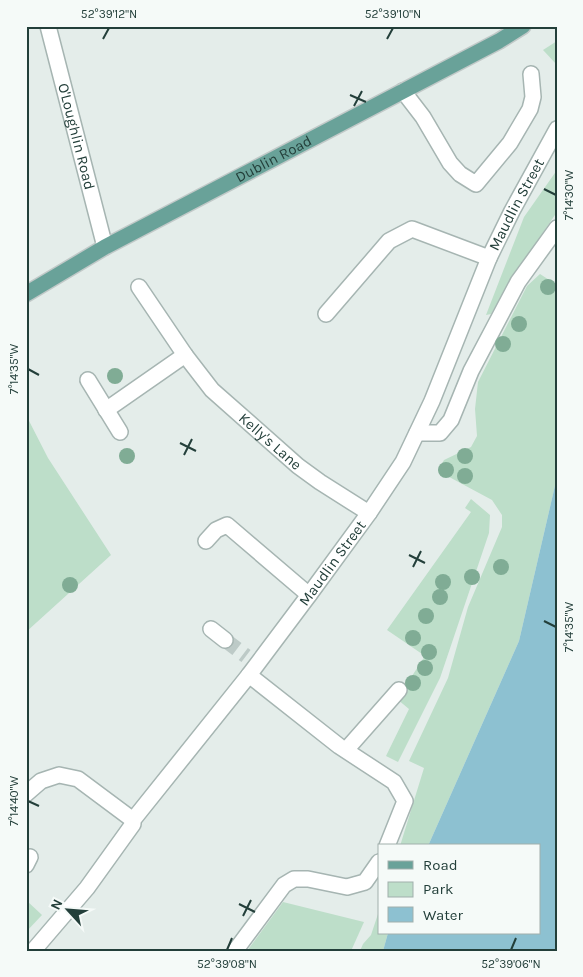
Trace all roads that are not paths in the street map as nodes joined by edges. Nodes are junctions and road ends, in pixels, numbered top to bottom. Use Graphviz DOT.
graph roads {
  1 [pos="48,26"];
  2 [pos="523,26"];
  3 [pos="532,74"];
  4 [pos="403,91"];
  5 [pos="557,129"];
  6 [pos="557,228"];
  7 [pos="105,247"];
  8 [pos="489,258"];
  9 [pos="139,287"];
  10 [pos="26,294"];
  11 [pos="326,314"];
  12 [pos="185,355"];
  13 [pos="88,380"];
  14 [pos="106,410"];
  15 [pos="120,432"];
  16 [pos="417,433"];
  17 [pos="369,513"];
  18 [pos="206,541"];
  19 [pos="309,595"];
  20 [pos="212,629"];
  21 [pos="226,640"];
  22 [pos="250,665"];
  23 [pos="399,690"];
  24 [pos="346,750"];
  25 [pos="26,794"];
  26 [pos="134,820"];
  27 [pos="388,844"];
  28 [pos="378,863"];
  29 [pos="32,951"];
  30 [pos="234,951"];
  1 -- 7 [label="street, O'Loughlin Road"];
  2 -- 4 [label="main road, Dublin Road"];
  3 -- 4 [label="street"];
  4 -- 7 [label="main road, Dublin Road"];
  5 -- 8 [label="street, Maudlin Street"];
  6 -- 16 [label="street"];
  7 -- 10 [label="main road, Dublin Road"];
  8 -- 11 [label="street"];
  8 -- 16 [label="street, Maudlin Street"];
  9 -- 12 [label="street, Kelly's Lane"];
  12 -- 14 [label="street"];
  12 -- 17 [label="street, Kelly's Lane"];
  13 -- 14 [label="street"];
  14 -- 15 [label="street"];
  16 -- 17 [label="street, Maudlin Street"];
  17 -- 19 [label="street, Maudlin Street"];
  18 -- 19 [label="street"];
  19 -- 22 [label="street, Maudlin Street"];
  20 -- 21 [label="street"];
  22 -- 24 [label="street"];
  22 -- 26 [label="street, Maudlin Street"];
  23 -- 24 [label="street"];
  24 -- 27 [label="street"];
  25 -- 26 [label="street"];
  26 -- 29 [label="street, Maudlin Street"];
  28 -- 30 [label="street"];
}
